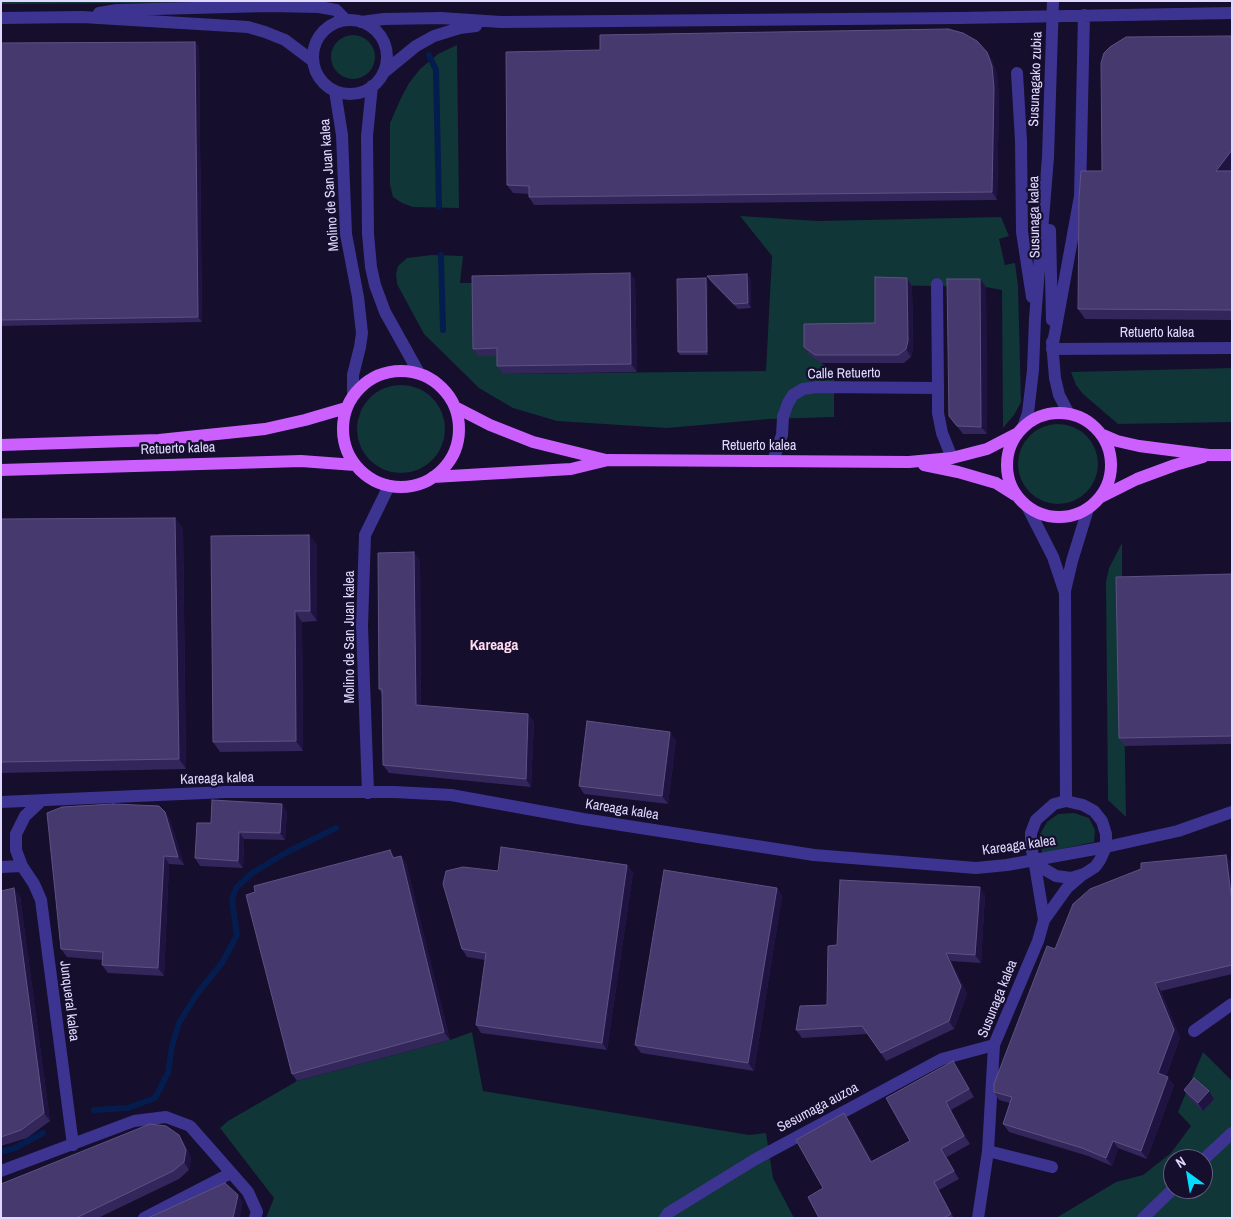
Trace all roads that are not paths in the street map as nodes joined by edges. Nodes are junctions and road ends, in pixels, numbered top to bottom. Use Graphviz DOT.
graph roads {
  1 [pos="1053,1"];
  2 [pos="1232,13"];
  3 [pos="1084,15"];
  4 [pos="82,17"];
  5 [pos="1,18"];
  6 [pos="346,20"];
  7 [pos="361,22"];
  8 [pos="501,22"];
  9 [pos="313,61"];
  10 [pos="383,73"];
  11 [pos="1017,73"];
  12 [pos="372,86"];
  13 [pos="335,91"];
  14 [pos="1048,157"];
  15 [pos="937,284"];
  16 [pos="1035,319"];
  17 [pos="1232,348"];
  18 [pos="1052,349"];
  19 [pos="419,373"];
  20 [pos="938,388"];
  21 [pos="352,396"];
  22 [pos="455,407"];
  23 [pos="346,408"];
  24 [pos="1069,414"];
  25 [pos="1020,431"];
  26 [pos="1103,435"];
  27 [pos="1,444"];
  28 [pos="1209,455"];
  29 [pos="1232,455"];
  30 [pos="952,458"];
  31 [pos="608,460"];
  32 [pos="773,461"];
  33 [pos="910,462"];
  34 [pos="355,465"];
  35 [pos="1,470"];
  36 [pos="433,477"];
  37 [pos="389,486"];
  38 [pos="1015,495"];
  39 [pos="1101,498"];
  40 [pos="1028,508"];
  41 [pos="1088,509"];
  42 [pos="1065,592"];
  43 [pos="368,793"];
  44 [pos="41,801"];
  45 [pos="1066,801"];
  46 [pos="1,802"];
  47 [pos="1232,812"];
  48 [pos="1106,847"];
  49 [pos="1034,859"];
  50 [pos="22,866"];
  51 [pos="1,867"];
  52 [pos="1084,874"];
  53 [pos="1044,920"];
  54 [pos="1232,1004"];
  55 [pos="1194,1031"];
  56 [pos="994,1044"];
  57 [pos="1232,1132"];
  58 [pos="73,1145"];
  59 [pos="1213,1150"];
  60 [pos="988,1151"];
  61 [pos="1052,1167"];
  62 [pos="1,1171"];
  63 [pos="231,1173"];
  64 [pos="1163,1199"];
  65 [pos="144,1218"];
  66 [pos="255,1218"];
  67 [pos="665,1218"];
  68 [pos="978,1218"];
  69 [pos="1143,1218"];
  1 -- 14 [label="street, Susunagako zubia, bridge"];
  2 -- 3 [label="street"];
  3 -- 8 [label="street"];
  3 -- 18 [label="street, Susunaga kalea"];
  4 -- 5 [label="street"];
  4 -- 6 [label="street"];
  4 -- 9 [label="street"];
  6 -- 7 [label="street"];
  6 -- 9 [label="street"];
  7 -- 8 [label="street"];
  7 -- 10 [label="street"];
  8 -- 10 [label="street"];
  9 -- 13 [label="street"];
  10 -- 12 [label="street"];
  11 -- 16 [label="street, Susunaga kalea"];
  12 -- 13 [label="street"];
  12 -- 19 [label="street"];
  13 -- 21 [label="street, Molino de San Juan kalea"];
  14 -- 16 [label="street, Susunaga kalea"];
  14 -- 18 [label="street, Susunaga kalea"];
  15 -- 20 [label="street"];
  16 -- 25 [label="street, Susunaga kalea"];
  17 -- 18 [label="street, Retuerto kalea"];
  18 -- 24 [label="street, Susunaga kalea"];
  19 -- 21 [label="main road"];
  19 -- 22 [label="main road"];
  20 -- 30 [label="street"];
  20 -- 32 [label="street, Calle Retuerto"];
  21 -- 23 [label="main road"];
  22 -- 31 [label="main road"];
  22 -- 36 [label="main road"];
  23 -- 27 [label="main road, Retuerto kalea"];
  23 -- 34 [label="main road"];
  24 -- 25 [label="main road"];
  24 -- 26 [label="main road"];
  25 -- 30 [label="main road, Retuerto kalea"];
  25 -- 38 [label="main road"];
  26 -- 28 [label="main road"];
  26 -- 39 [label="main road"];
  28 -- 29 [label="main road"];
  28 -- 39 [label="main road"];
  30 -- 33 [label="main road, Retuerto kalea"];
  31 -- 32 [label="main road, Retuerto kalea"];
  31 -- 36 [label="main road"];
  32 -- 33 [label="main road, Retuerto kalea"];
  33 -- 38 [label="main road, Retuerto kalea"];
  34 -- 35 [label="main road, Retuerto kalea"];
  34 -- 37 [label="main road"];
  36 -- 37 [label="main road"];
  37 -- 43 [label="street, Molino de San Juan kalea"];
  38 -- 40 [label="main road"];
  39 -- 41 [label="main road"];
  40 -- 41 [label="main road"];
  40 -- 42 [label="street"];
  41 -- 42 [label="street"];
  42 -- 45 [label="street"];
  43 -- 44 [label="street, Kareaga kalea"];
  43 -- 49 [label="street, Kareaga kalea"];
  44 -- 46 [label="street, Kareaga kalea"];
  44 -- 50 [label="street, Junqueral kalea"];
  45 -- 48 [label="street"];
  45 -- 49 [label="street"];
  47 -- 48 [label="street, Kareaga kalea"];
  48 -- 49 [label="street, Kareaga kalea"];
  48 -- 52 [label="street"];
  49 -- 52 [label="street"];
  49 -- 53 [label="street"];
  50 -- 51 [label="street"];
  50 -- 58 [label="street, Junqueral kalea"];
  52 -- 53 [label="street"];
  53 -- 56 [label="street, Susunaga kalea"];
  54 -- 55 [label="street"];
  56 -- 60 [label="street, Susunaga kalea"];
  56 -- 67 [label="street, Sesumaga auzoa"];
  57 -- 59 [label="street"];
  58 -- 62 [label="street"];
  58 -- 63 [label="street"];
  60 -- 61 [label="street"];
  60 -- 68 [label="street, Susunaga kalea"];
  63 -- 65 [label="street"];
  63 -- 66 [label="street"];
  64 -- 69 [label="street"];
}
